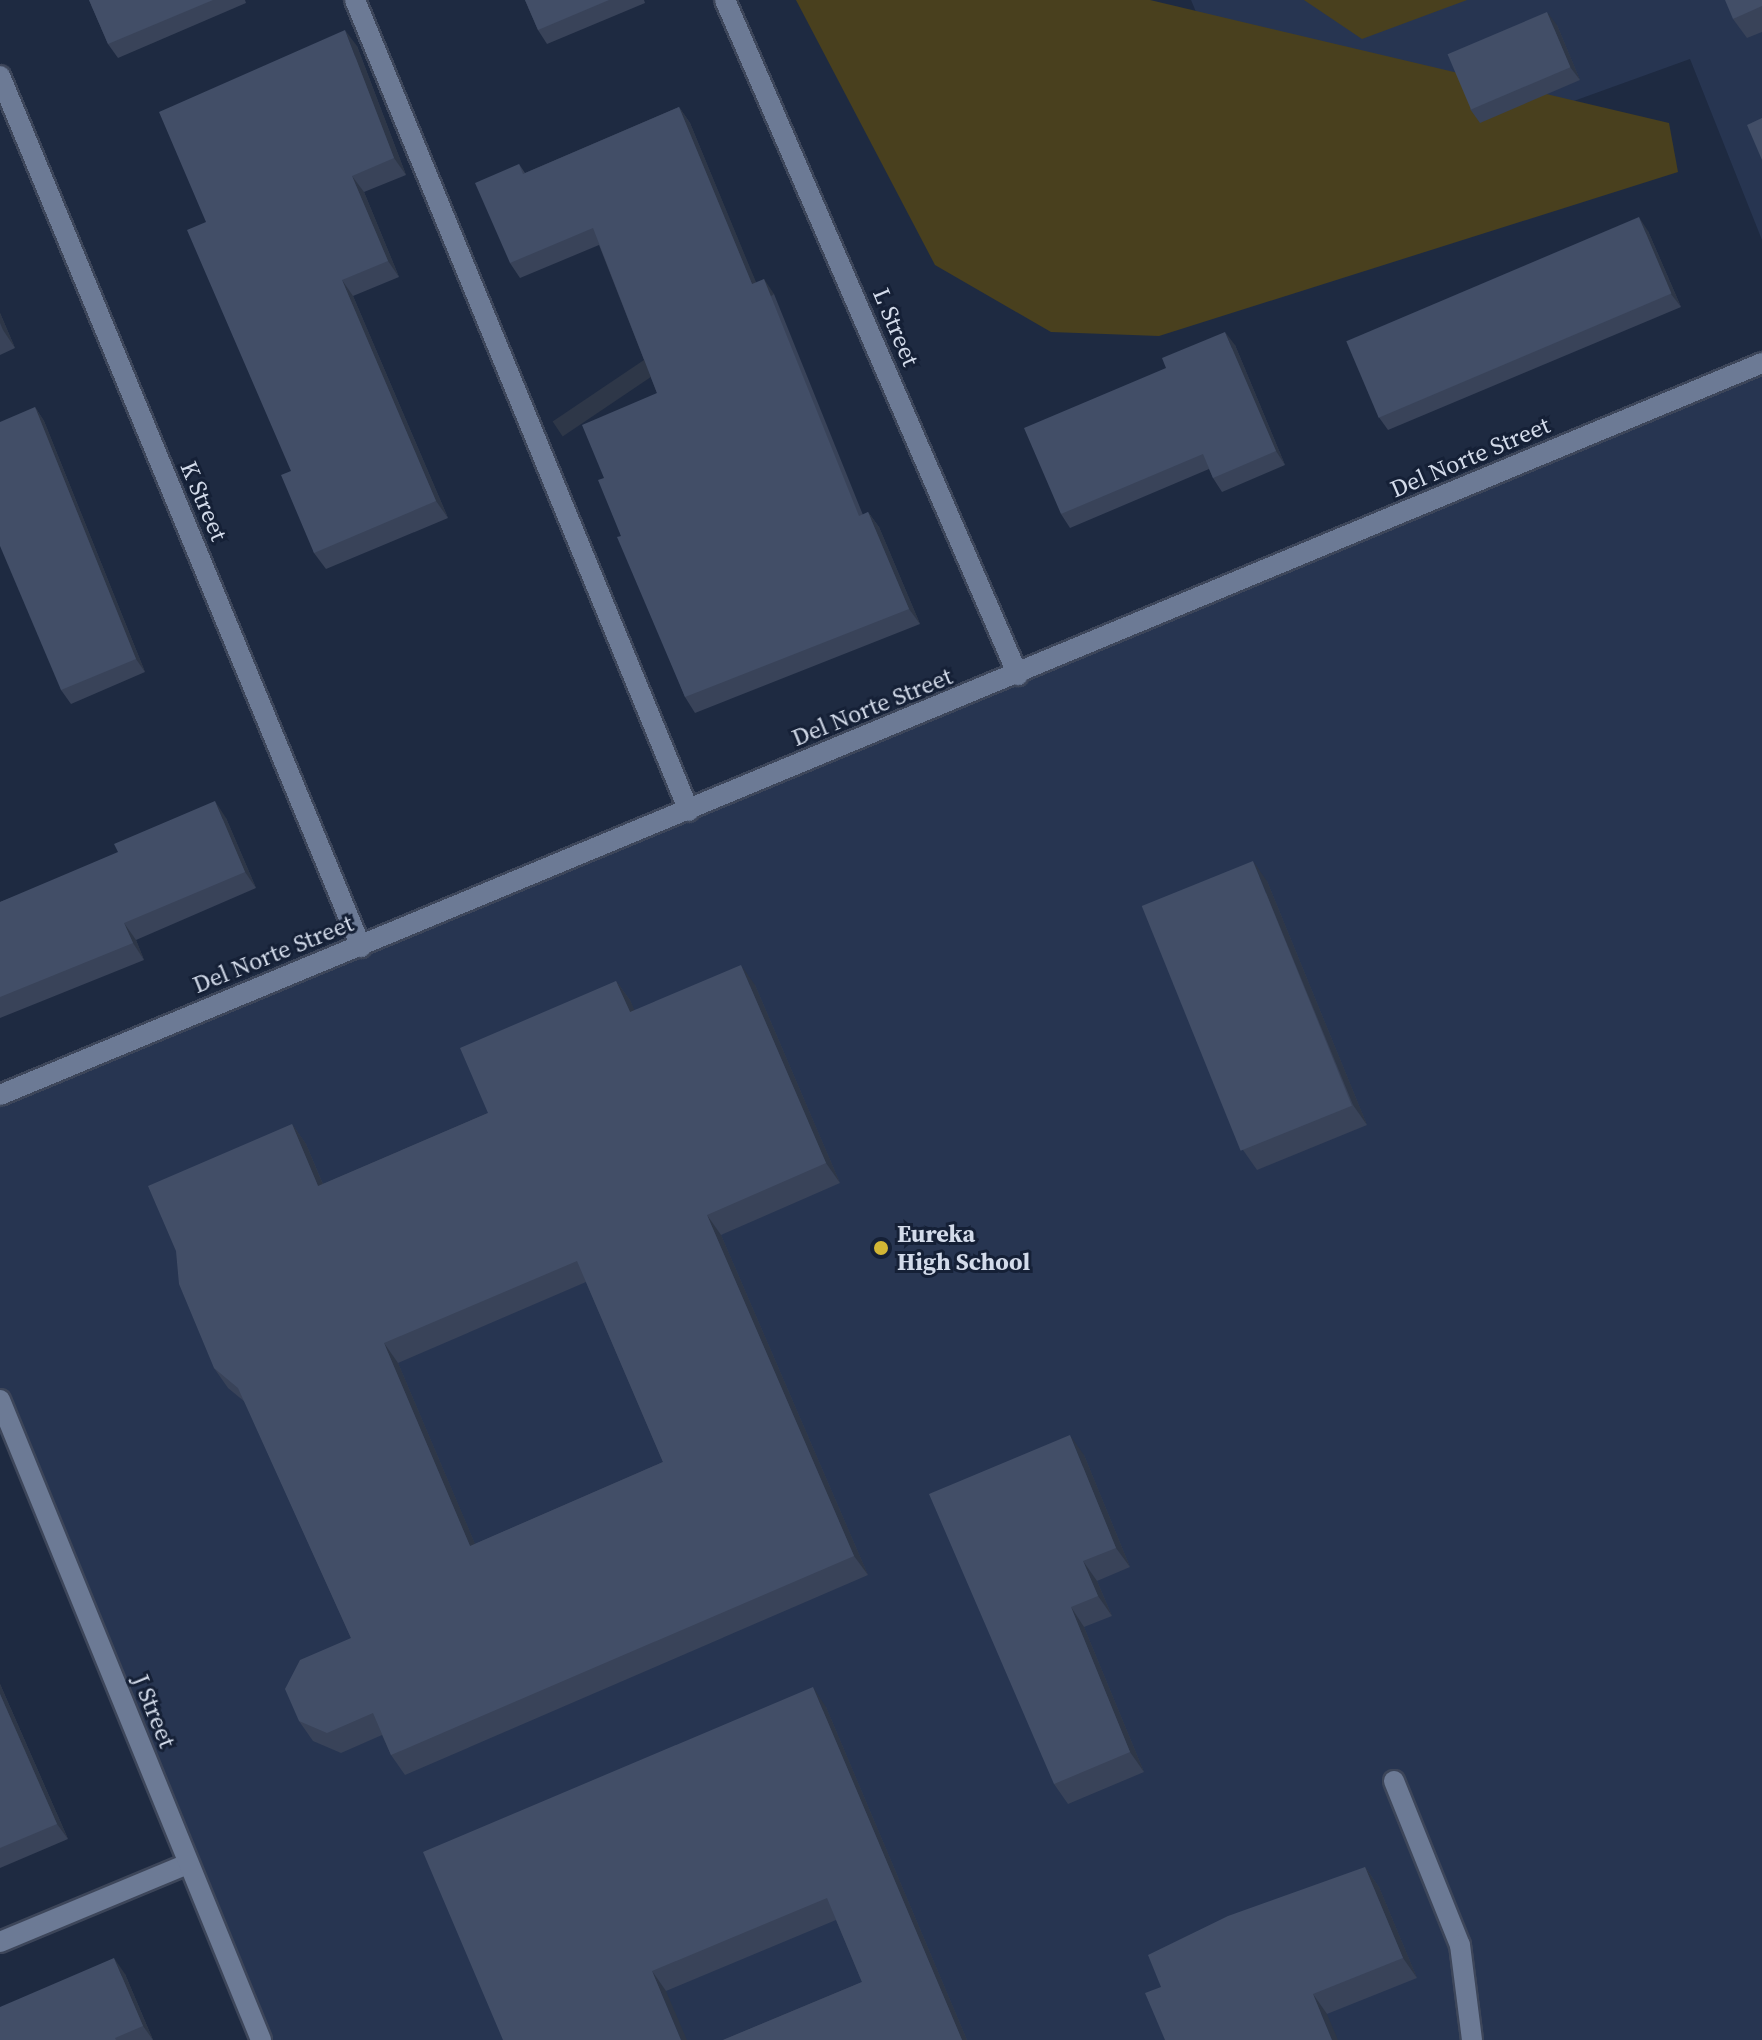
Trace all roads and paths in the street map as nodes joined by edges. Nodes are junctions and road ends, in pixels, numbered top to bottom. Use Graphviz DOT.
graph roads {
  1 [pos="355,0"];
  2 [pos="725,0"];
  3 [pos="0,76"];
  4 [pos="1762,363"];
  5 [pos="1018,675"];
  6 [pos="689,811"];
  7 [pos="361,947"];
  8 [pos="0,1095"];
  9 [pos="0,1400"];
  10 [pos="1394,1781"];
  11 [pos="187,1864"];
  12 [pos="0,1942"];
  13 [pos="261,2040"];
  14 [pos="1472,2040"];
  1 -- 6 [label="street"];
  2 -- 5 [label="street, L Street"];
  3 -- 7 [label="street, K Street"];
  4 -- 5 [label="street, Del Norte Street"];
  5 -- 6 [label="street, Del Norte Street"];
  6 -- 7 [label="street, Del Norte Street"];
  7 -- 8 [label="street, Del Norte Street"];
  9 -- 11 [label="street, J Street"];
  10 -- 14 [label="street"];
  11 -- 12 [label="street"];
  11 -- 13 [label="street, J Street"];
}
